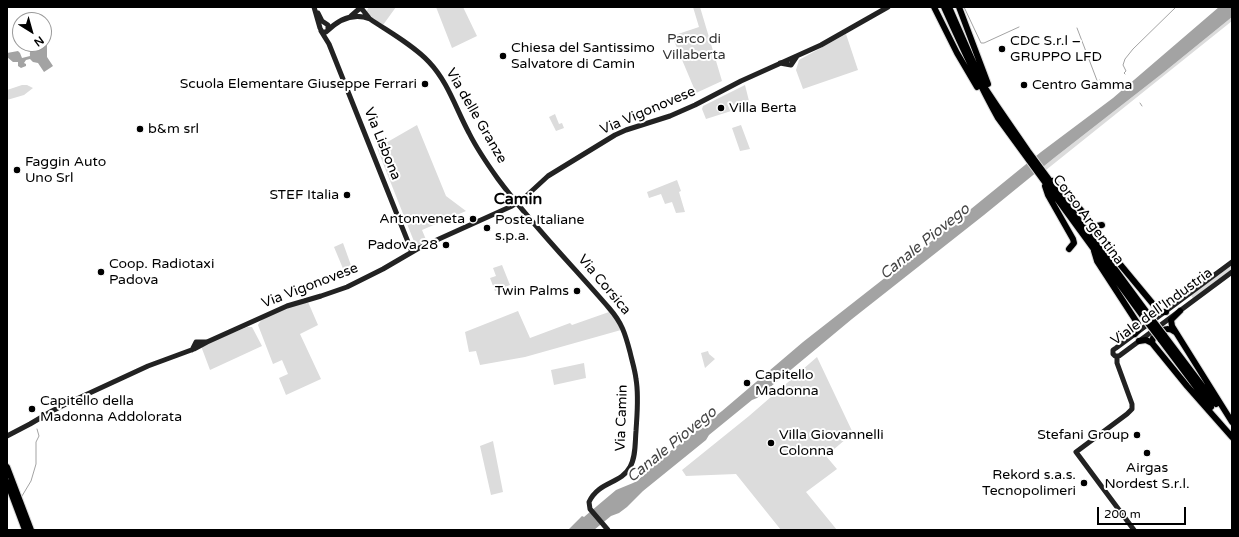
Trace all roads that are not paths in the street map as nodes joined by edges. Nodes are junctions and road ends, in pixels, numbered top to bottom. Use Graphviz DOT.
graph roads {
  1 [pos="879,7"];
  2 [pos="888,7"];
  3 [pos="934,7"];
  4 [pos="944,7"];
  5 [pos="949,7"];
  6 [pos="959,7"];
  7 [pos="315,8"];
  8 [pos="361,11"];
  9 [pos="341,21"];
  10 [pos="326,23"];
  11 [pos="320,29"];
  12 [pos="328,30"];
  13 [pos="329,44"];
  14 [pos="810,50"];
  15 [pos="997,106"];
  16 [pos="998,118"];
  17 [pos="1026,153"];
  18 [pos="1045,178"];
  19 [pos="517,203"];
  20 [pos="1102,224"];
  21 [pos="1094,244"];
  22 [pos="1070,249"];
  23 [pos="412,252"];
  24 [pos="1232,262"];
  25 [pos="1232,272"];
  26 [pos="1180,310"];
  27 [pos="1166,312"];
  28 [pos="1175,332"];
  29 [pos="1135,334"];
  30 [pos="1162,337"];
  31 [pos="1139,341"];
  32 [pos="1152,343"];
  33 [pos="630,352"];
  34 [pos="1117,357"];
  35 [pos="1232,422"];
  36 [pos="1232,425"];
  37 [pos="7,436"];
  38 [pos="1232,436"];
  39 [pos="7,467"];
  40 [pos="7,482"];
  41 [pos="25,530"];
  42 [pos="31,530"];
  43 [pos="608,530"];
  44 [pos="1134,530"];
  1 -- 14 [label="street, Via Vigonovese"];
  2 -- 14 [label="street, Via Vigonovese"];
  3 -- 16 [label="highway"];
  4 -- 16 [label="highway, Corso Argentina"];
  5 -- 15 [label="highway, Corso Argentina"];
  6 -- 15 [label="highway"];
  7 -- 10 [label="street, Via Lisbona"];
  7 -- 11 [label="street, Via Lisbona"];
  8 -- 9 [label="street, Via delle Granze"];
  8 -- 19 [label="street, Via delle Granze"];
  9 -- 10 [label="street, Via delle Granze"];
  9 -- 12 [label="street, Via delle Granze"];
  10 -- 11 [label="street"];
  10 -- 12 [label="street, Via Lisbona"];
  11 -- 12 [label="street"];
  11 -- 13 [label="street, Via Lisbona"];
  12 -- 13 [label="street, Via Lisbona"];
  13 -- 23 [label="street, Via Lisbona"];
  14 -- 19 [label="street, Via Vigonovese"];
  15 -- 17 [label="highway, Corso Argentina"];
  16 -- 17 [label="highway, Corso Argentina"];
  17 -- 18 [label="highway, Corso Argentina"];
  18 -- 20 [label="highway"];
  18 -- 21 [label="highway, Corso Argentina"];
  18 -- 22 [label="highway"];
  19 -- 23 [label="street, Via Vigonovese"];
  19 -- 33 [label="street, Via Corsica"];
  21 -- 27 [label="highway"];
  21 -- 29 [label="highway"];
  21 -- 30 [label="highway, Corso Argentina, bridge"];
  23 -- 37 [label="street, Via Vigonovese"];
  24 -- 27 [label="street, Viale dell'Industria"];
  25 -- 26 [label="street, Viale dell'Industria"];
  26 -- 28 [label="highway"];
  26 -- 31 [label="street, Viale dell'Industria"];
  27 -- 29 [label="street, Viale dell'Industria"];
  28 -- 32 [label="highway"];
  28 -- 35 [label="highway"];
  29 -- 34 [label="street, Viale dell'Industria"];
  30 -- 36 [label="highway, Corso Argentina"];
  30 -- 38 [label="highway, Corso Argentina"];
  31 -- 32 [label="highway"];
  31 -- 34 [label="street, Viale dell'Industria"];
  32 -- 38 [label="highway"];
  33 -- 43 [label="street, Via Camin"];
  34 -- 44 [label="street"];
  39 -- 42 [label="highway"];
  40 -- 41 [label="highway"];
}
